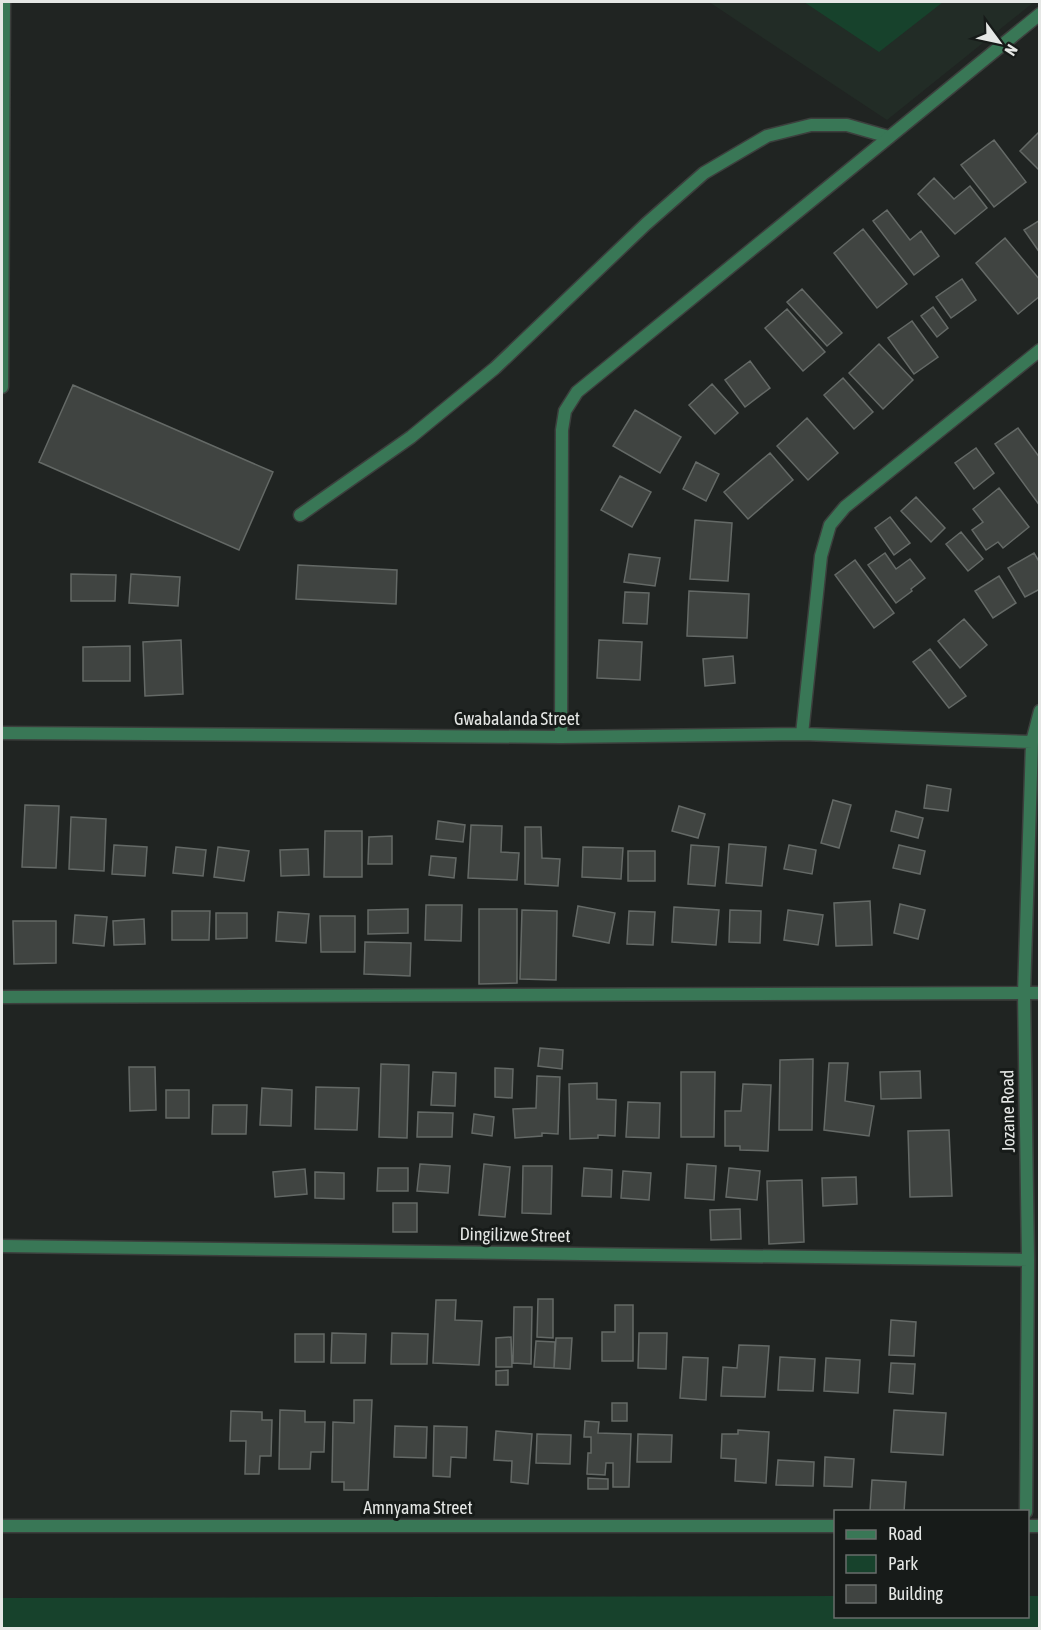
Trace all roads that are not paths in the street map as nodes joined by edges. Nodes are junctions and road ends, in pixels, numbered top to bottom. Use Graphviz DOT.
graph roads {
  1 [pos="4,2"];
  2 [pos="1040,14"];
  3 [pos="889,137"];
  4 [pos="3,154"];
  5 [pos="1040,350"];
  6 [pos="2,387"];
  7 [pos="300,515"];
  8 [pos="1040,711"];
  9 [pos="2,733"];
  10 [pos="802,734"];
  11 [pos="561,738"];
  12 [pos="1032,742"];
  13 [pos="1024,993"];
  14 [pos="1040,993"];
  15 [pos="2,997"];
  16 [pos="2,1246"];
  17 [pos="1028,1260"];
  18 [pos="1026,1510"];
  19 [pos="2,1526"];
  20 [pos="834,1526"];
  1 -- 4 [label="street"];
  2 -- 3 [label="street"];
  3 -- 7 [label="street"];
  3 -- 11 [label="street"];
  4 -- 6 [label="street"];
  5 -- 10 [label="street"];
  8 -- 12 [label="street, Jozane Road"];
  9 -- 11 [label="street, Gwabalanda Street"];
  10 -- 11 [label="street, Gwabalanda Street"];
  10 -- 12 [label="street, Gwabalanda Street"];
  12 -- 13 [label="street, Jozane Road"];
  13 -- 14 [label="street"];
  13 -- 15 [label="street"];
  13 -- 17 [label="street, Jozane Road"];
  16 -- 17 [label="street, Dingilizwe Street"];
  17 -- 18 [label="street, Jozane Road"];
  19 -- 20 [label="street, Amnyama Street"];
}
